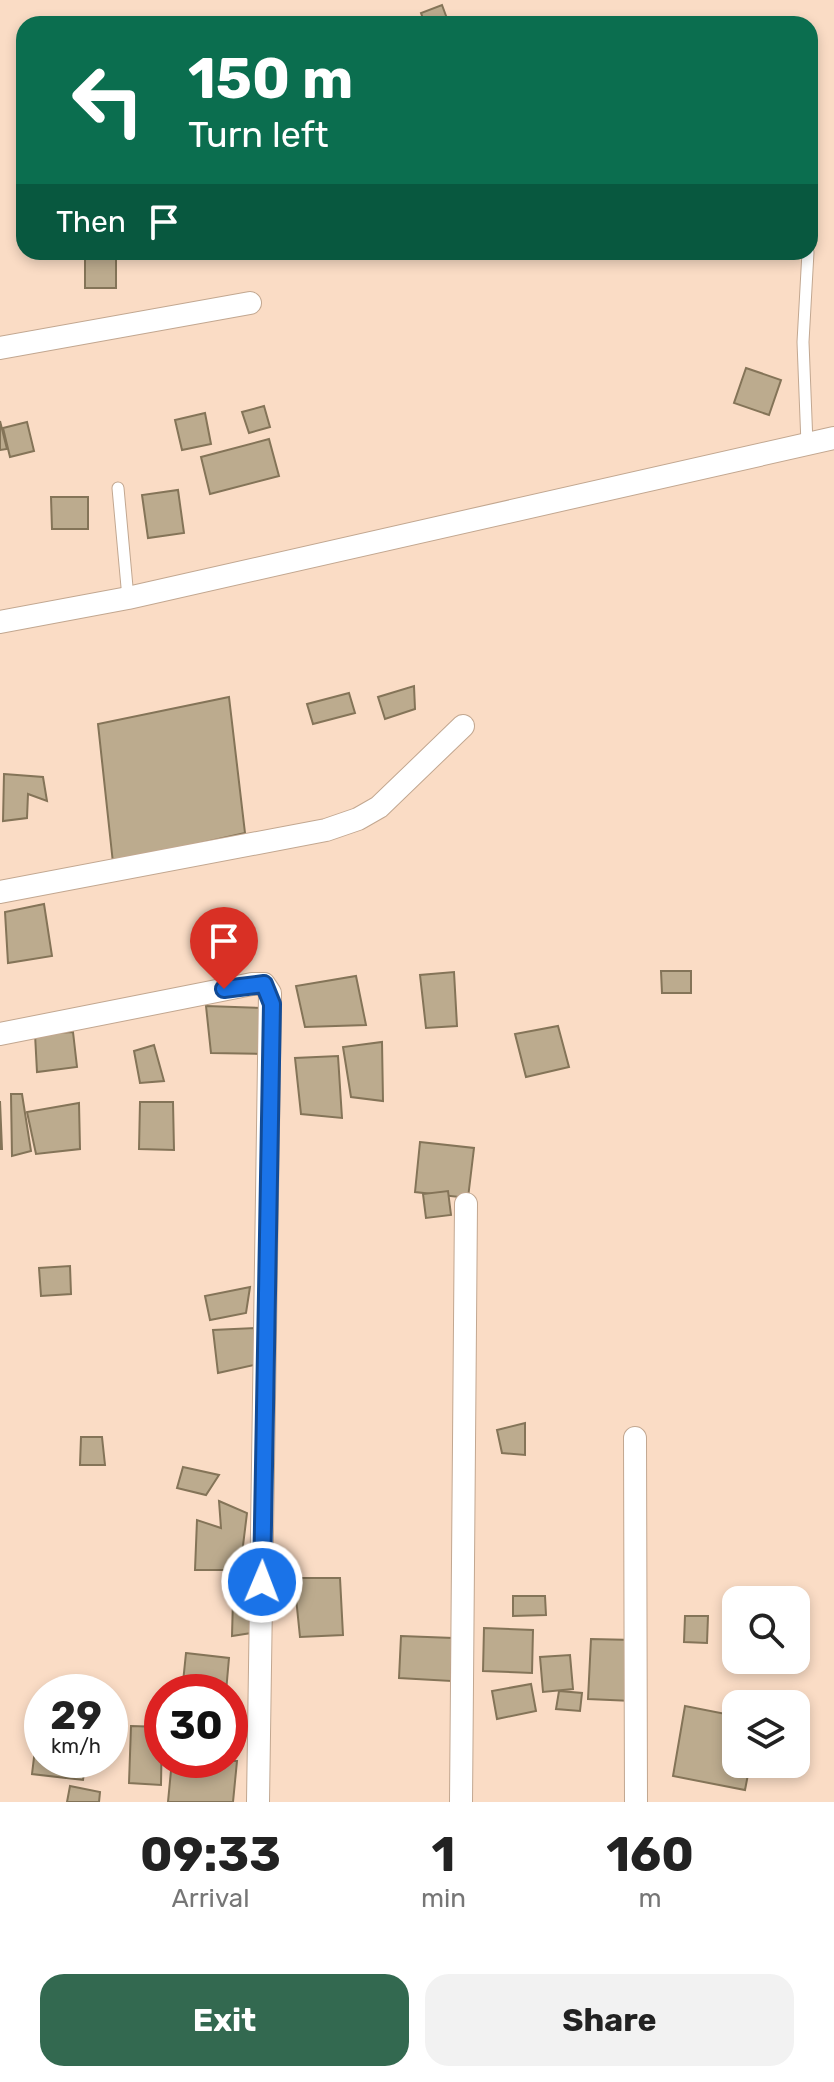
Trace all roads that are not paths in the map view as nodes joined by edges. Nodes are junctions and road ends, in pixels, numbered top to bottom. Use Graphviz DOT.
graph roads {
  1 [pos="808,260"];
  2 [pos="250,303"];
  3 [pos="0,348"];
  4 [pos="834,438"];
  5 [pos="807,444"];
  6 [pos="118,488"];
  7 [pos="128,598"];
  8 [pos="0,622"];
  9 [pos="463,726"];
  10 [pos="0,892"];
  11 [pos="0,1034"];
  12 [pos="466,1204"];
  13 [pos="635,1438"];
  14 [pos="258,1802"];
  15 [pos="461,1802"];
  16 [pos="636,1802"];
  1 -- 5 [label="lane"];
  2 -- 3 [label="street"];
  4 -- 5 [label="street"];
  5 -- 7 [label="street"];
  6 -- 7 [label="lane"];
  7 -- 8 [label="street"];
  9 -- 10 [label="street"];
  11 -- 14 [label="street"];
  12 -- 15 [label="street"];
  13 -- 16 [label="street"];
}
